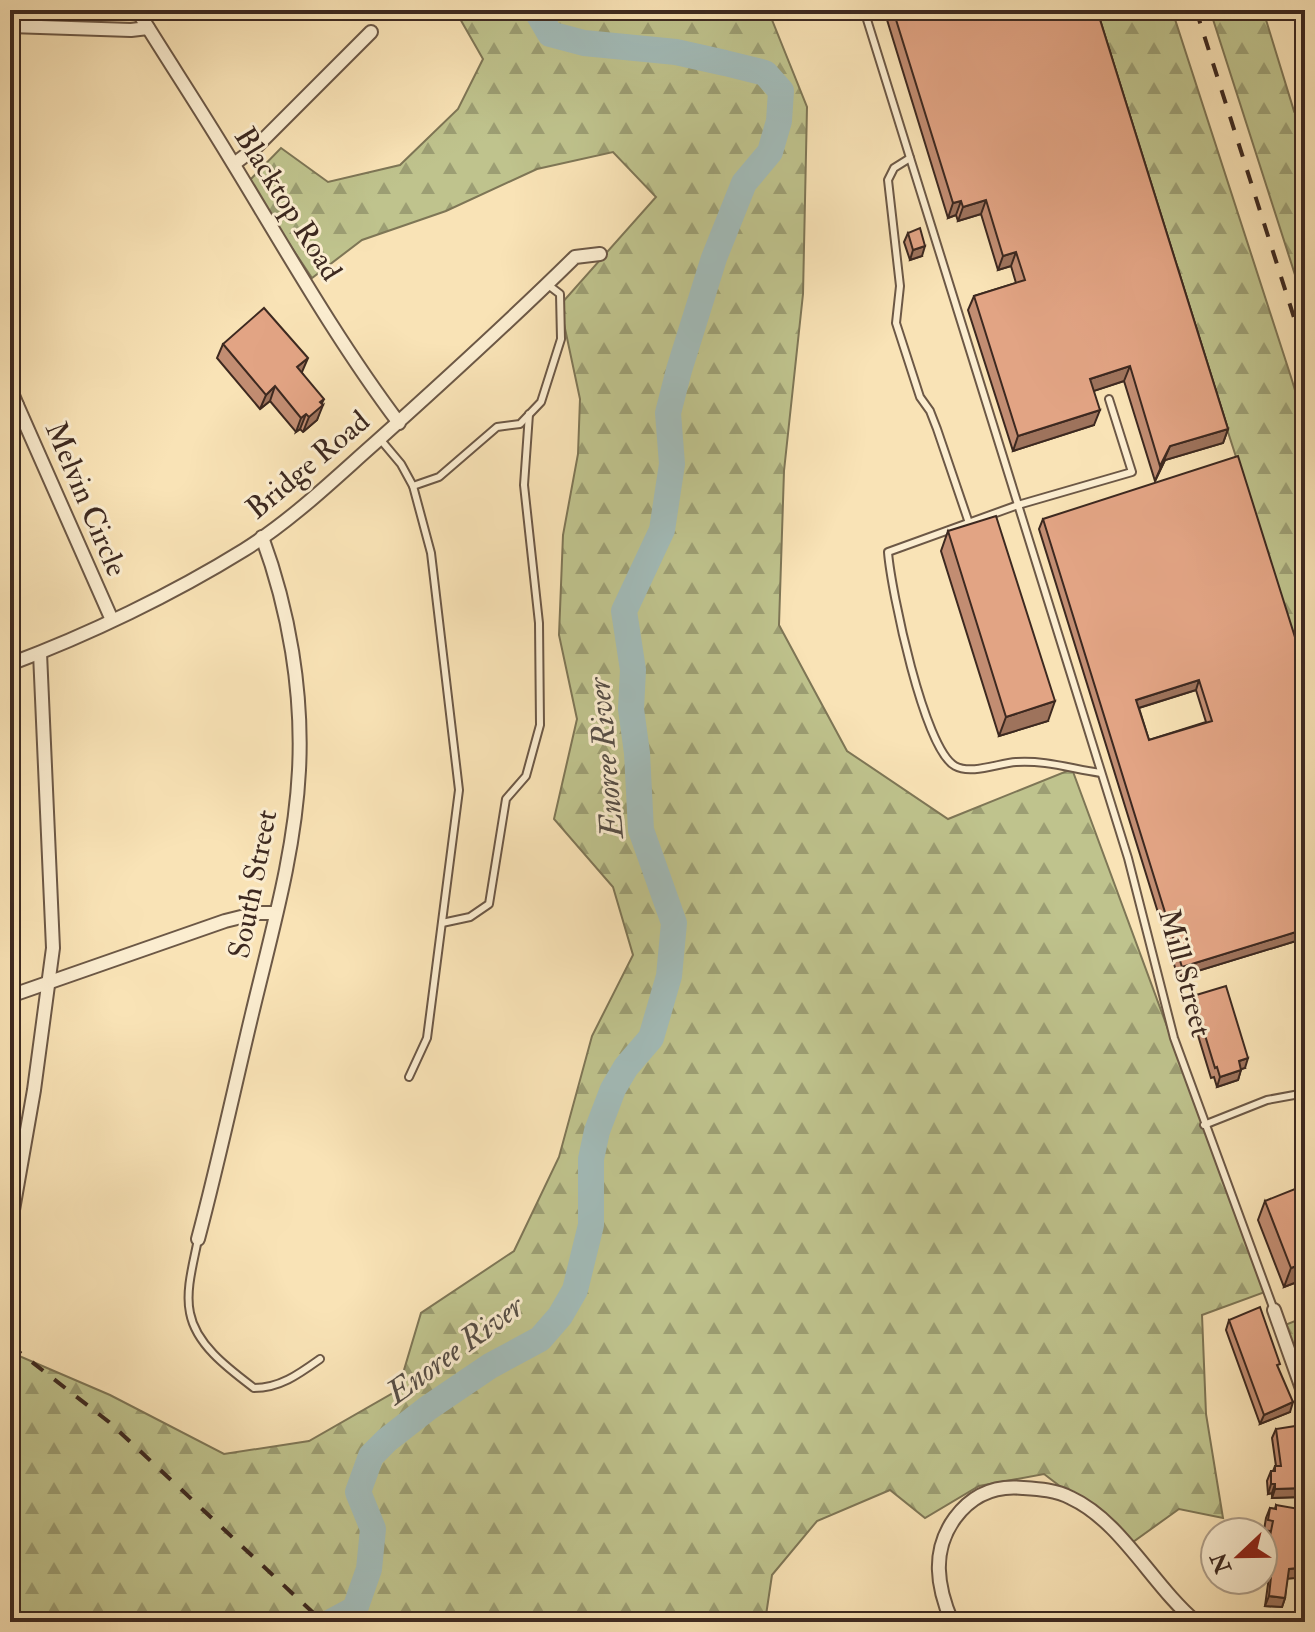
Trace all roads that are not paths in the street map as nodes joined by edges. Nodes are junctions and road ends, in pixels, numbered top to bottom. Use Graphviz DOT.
graph roads {
  1 [pos="137,10"];
  2 [pos="864,10"];
  3 [pos="10,26"];
  4 [pos="148,28"];
  5 [pos="371,32"];
  6 [pos="910,158"];
  7 [pos="234,164"];
  8 [pos="600,254"];
  9 [pos="547,284"];
  10 [pos="10,388"];
  11 [pos="1109,399"];
  12 [pos="14,406"];
  13 [pos="529,414"];
  14 [pos="399,423"];
  15 [pos="380,439"];
  16 [pos="413,486"];
  17 [pos="1018,505"];
  18 [pos="969,523"];
  19 [pos="262,537"];
  20 [pos="112,620"];
  21 [pos="40,653"];
  22 [pos="10,664"];
  23 [pos="1101,773"];
  24 [pos="276,913"];
  25 [pos="442,923"];
  26 [pos="49,984"];
  27 [pos="10,996"];
  28 [pos="409,1077"];
  29 [pos="1305,1093"];
  30 [pos="1204,1125"];
  31 [pos="10,1227"];
  32 [pos="198,1239"];
  33 [pos="1274,1310"];
  34 [pos="320,1359"];
  35 [pos="1305,1397"];
  36 [pos="952,1622"];
  37 [pos="1196,1622"];
  1 -- 4 [label="street, Blacktop Road"];
  2 -- 6 [label="lane, Mill Street"];
  3 -- 4 [label="street"];
  4 -- 7 [label="street, Blacktop Road"];
  5 -- 7 [label="street"];
  6 -- 17 [label="lane, Mill Street"];
  6 -- 18 [label="lane"];
  7 -- 14 [label="street, Blacktop Road"];
  8 -- 9 [label="street, Bridge Road"];
  9 -- 13 [label="lane"];
  9 -- 14 [label="street, Bridge Road"];
  10 -- 12 [label="street, Melvin Circle"];
  11 -- 17 [label="lane"];
  12 -- 20 [label="street, Melvin Circle"];
  13 -- 16 [label="lane"];
  13 -- 25 [label="lane"];
  14 -- 15 [label="street, Bridge Road"];
  15 -- 16 [label="lane"];
  15 -- 19 [label="street, Bridge Road"];
  16 -- 25 [label="lane"];
  17 -- 18 [label="lane"];
  17 -- 23 [label="lane, Mill Street"];
  18 -- 23 [label="lane"];
  19 -- 20 [label="street, Bridge Road"];
  19 -- 24 [label="street, South Street"];
  20 -- 21 [label="street, Bridge Road"];
  21 -- 22 [label="street, Bridge Road"];
  21 -- 26 [label="street"];
  23 -- 30 [label="lane, Mill Street"];
  24 -- 26 [label="street"];
  24 -- 32 [label="street, South Street"];
  25 -- 28 [label="lane"];
  26 -- 27 [label="street"];
  26 -- 31 [label="street"];
  29 -- 30 [label="lane"];
  30 -- 33 [label="lane, Mill Street"];
  32 -- 34 [label="lane"];
  33 -- 35 [label="street, Mill Street"];
  36 -- 37 [label="street"];
}
